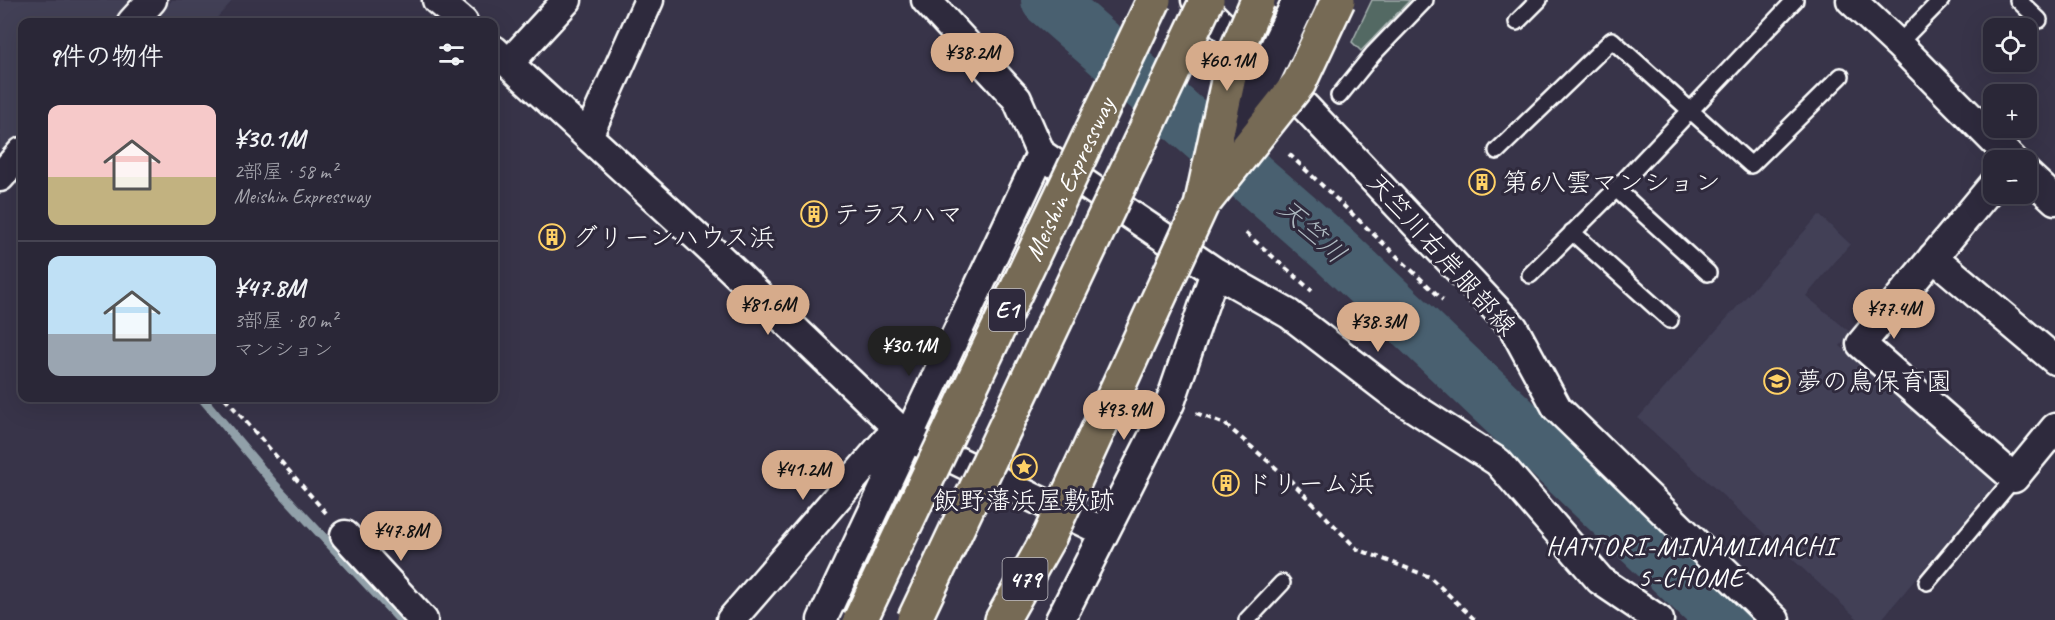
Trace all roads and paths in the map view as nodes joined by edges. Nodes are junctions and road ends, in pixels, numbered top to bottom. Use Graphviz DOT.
graph roads {
  1 [pos="152,0"];
  2 [pos="567,0"];
  3 [pos="649,0"];
  4 [pos="926,0"];
  5 [pos="1154,0"];
  6 [pos="1196,0"];
  7 [pos="1207,0"];
  8 [pos="1258,0"];
  9 [pos="1300,0"];
  10 [pos="1338,0"];
  11 [pos="1425,0"];
  12 [pos="1539,0"];
  13 [pos="1795,0"];
  14 [pos="1851,0"];
  15 [pos="1941,0"];
  16 [pos="2018,0"];
  17 [pos="136,18"];
  18 [pos="2038,20"];
  19 [pos="1517,22"];
  20 [pos="1898,44"];
  21 [pos="501,56"];
  22 [pos="1841,76"];
  23 [pos="1339,96"];
  24 [pos="1689,113"];
  25 [pos="588,136"];
  26 [pos="2003,150"];
  27 [pos="1497,151"];
  28 [pos="1041,154"];
  29 [pos="1289,154"];
  30 [pos="18,157"];
  31 [pos="0,177"];
  32 [pos="2037,183"];
  33 [pos="1616,189"];
  34 [pos="1983,197"];
  35 [pos="2055,200"];
  36 [pos="1201,206"];
  37 [pos="1572,232"];
  38 [pos="1933,257"];
  39 [pos="1215,272"];
  40 [pos="1708,273"];
  41 [pos="1530,275"];
  42 [pos="1445,301"];
  43 [pos="1670,320"];
  44 [pos="2055,360"];
  45 [pos="229,402"];
  46 [pos="1170,403"];
  47 [pos="2055,428"];
  48 [pos="906,436"];
  49 [pos="2014,478"];
  50 [pos="1104,532"];
  51 [pos="345,535"];
  52 [pos="1049,537"];
  53 [pos="1927,582"];
  54 [pos="1282,583"];
  55 [pos="1063,618"];
  56 [pos="423,620"];
  57 [pos="731,620"];
  58 [pos="822,620"];
  59 [pos="860,620"];
  60 [pos="914,620"];
  61 [pos="1002,620"];
  62 [pos="1018,620"];
  63 [pos="1247,620"];
  64 [pos="1475,620"];
  65 [pos="1659,620"];
  66 [pos="1775,620"];
  1 -- 17 [label="street"];
  2 -- 21 [label="street"];
  3 -- 25 [label="street"];
  4 -- 28 [label="street"];
  5 -- 59 [label="highway, Meishin Expressway / E1, bridge"];
  6 -- 66 [label="street, 天竺川右岸服部線"];
  7 -- 60 [label="highway, Meishin Expressway / E1, bridge"];
  8 -- 36 [label="highway, 479, bridge"];
  9 -- 36 [label="main road, bridge"];
  10 -- 36 [label="highway, 479, bridge"];
  11 -- 23 [label="lane"];
  12 -- 19 [label="lane"];
  13 -- 24 [label="lane"];
  14 -- 20 [label="street"];
  15 -- 20 [label="lane"];
  16 -- 18 [label="lane"];
  20 -- 26 [label="street"];
  21 -- 25 [label="street"];
  22 -- 24 [label="lane"];
  24 -- 27 [label="lane"];
  24 -- 33 [label="lane"];
  25 -- 48 [label="street"];
  28 -- 39 [label="street"];
  28 -- 48 [label="street"];
  29 -- 42 [label="path"];
  30 -- 31 [label="street"];
  32 -- 35 [label="street"];
  33 -- 37 [label="lane"];
  33 -- 40 [label="lane"];
  34 -- 38 [label="street"];
  36 -- 52 [label="highway, 479, bridge"];
  37 -- 41 [label="lane"];
  37 -- 43 [label="lane"];
  38 -- 44 [label="street"];
  38 -- 49 [label="street"];
  39 -- 46 [label="street"];
  39 -- 65 [label="street"];
  45 -- 51 [label="path"];
  46 -- 50 [label="street"];
  46 -- 64 [label="path"];
  47 -- 49 [label="street"];
  48 -- 50 [label="street"];
  48 -- 57 [label="street"];
  48 -- 58 [label="street"];
  49 -- 53 [label="lane"];
  50 -- 55 [label="street"];
  51 -- 56 [label="street"];
  52 -- 61 [label="highway, 479"];
  52 -- 62 [label="highway, 479"];
  54 -- 63 [label="lane"];
}
